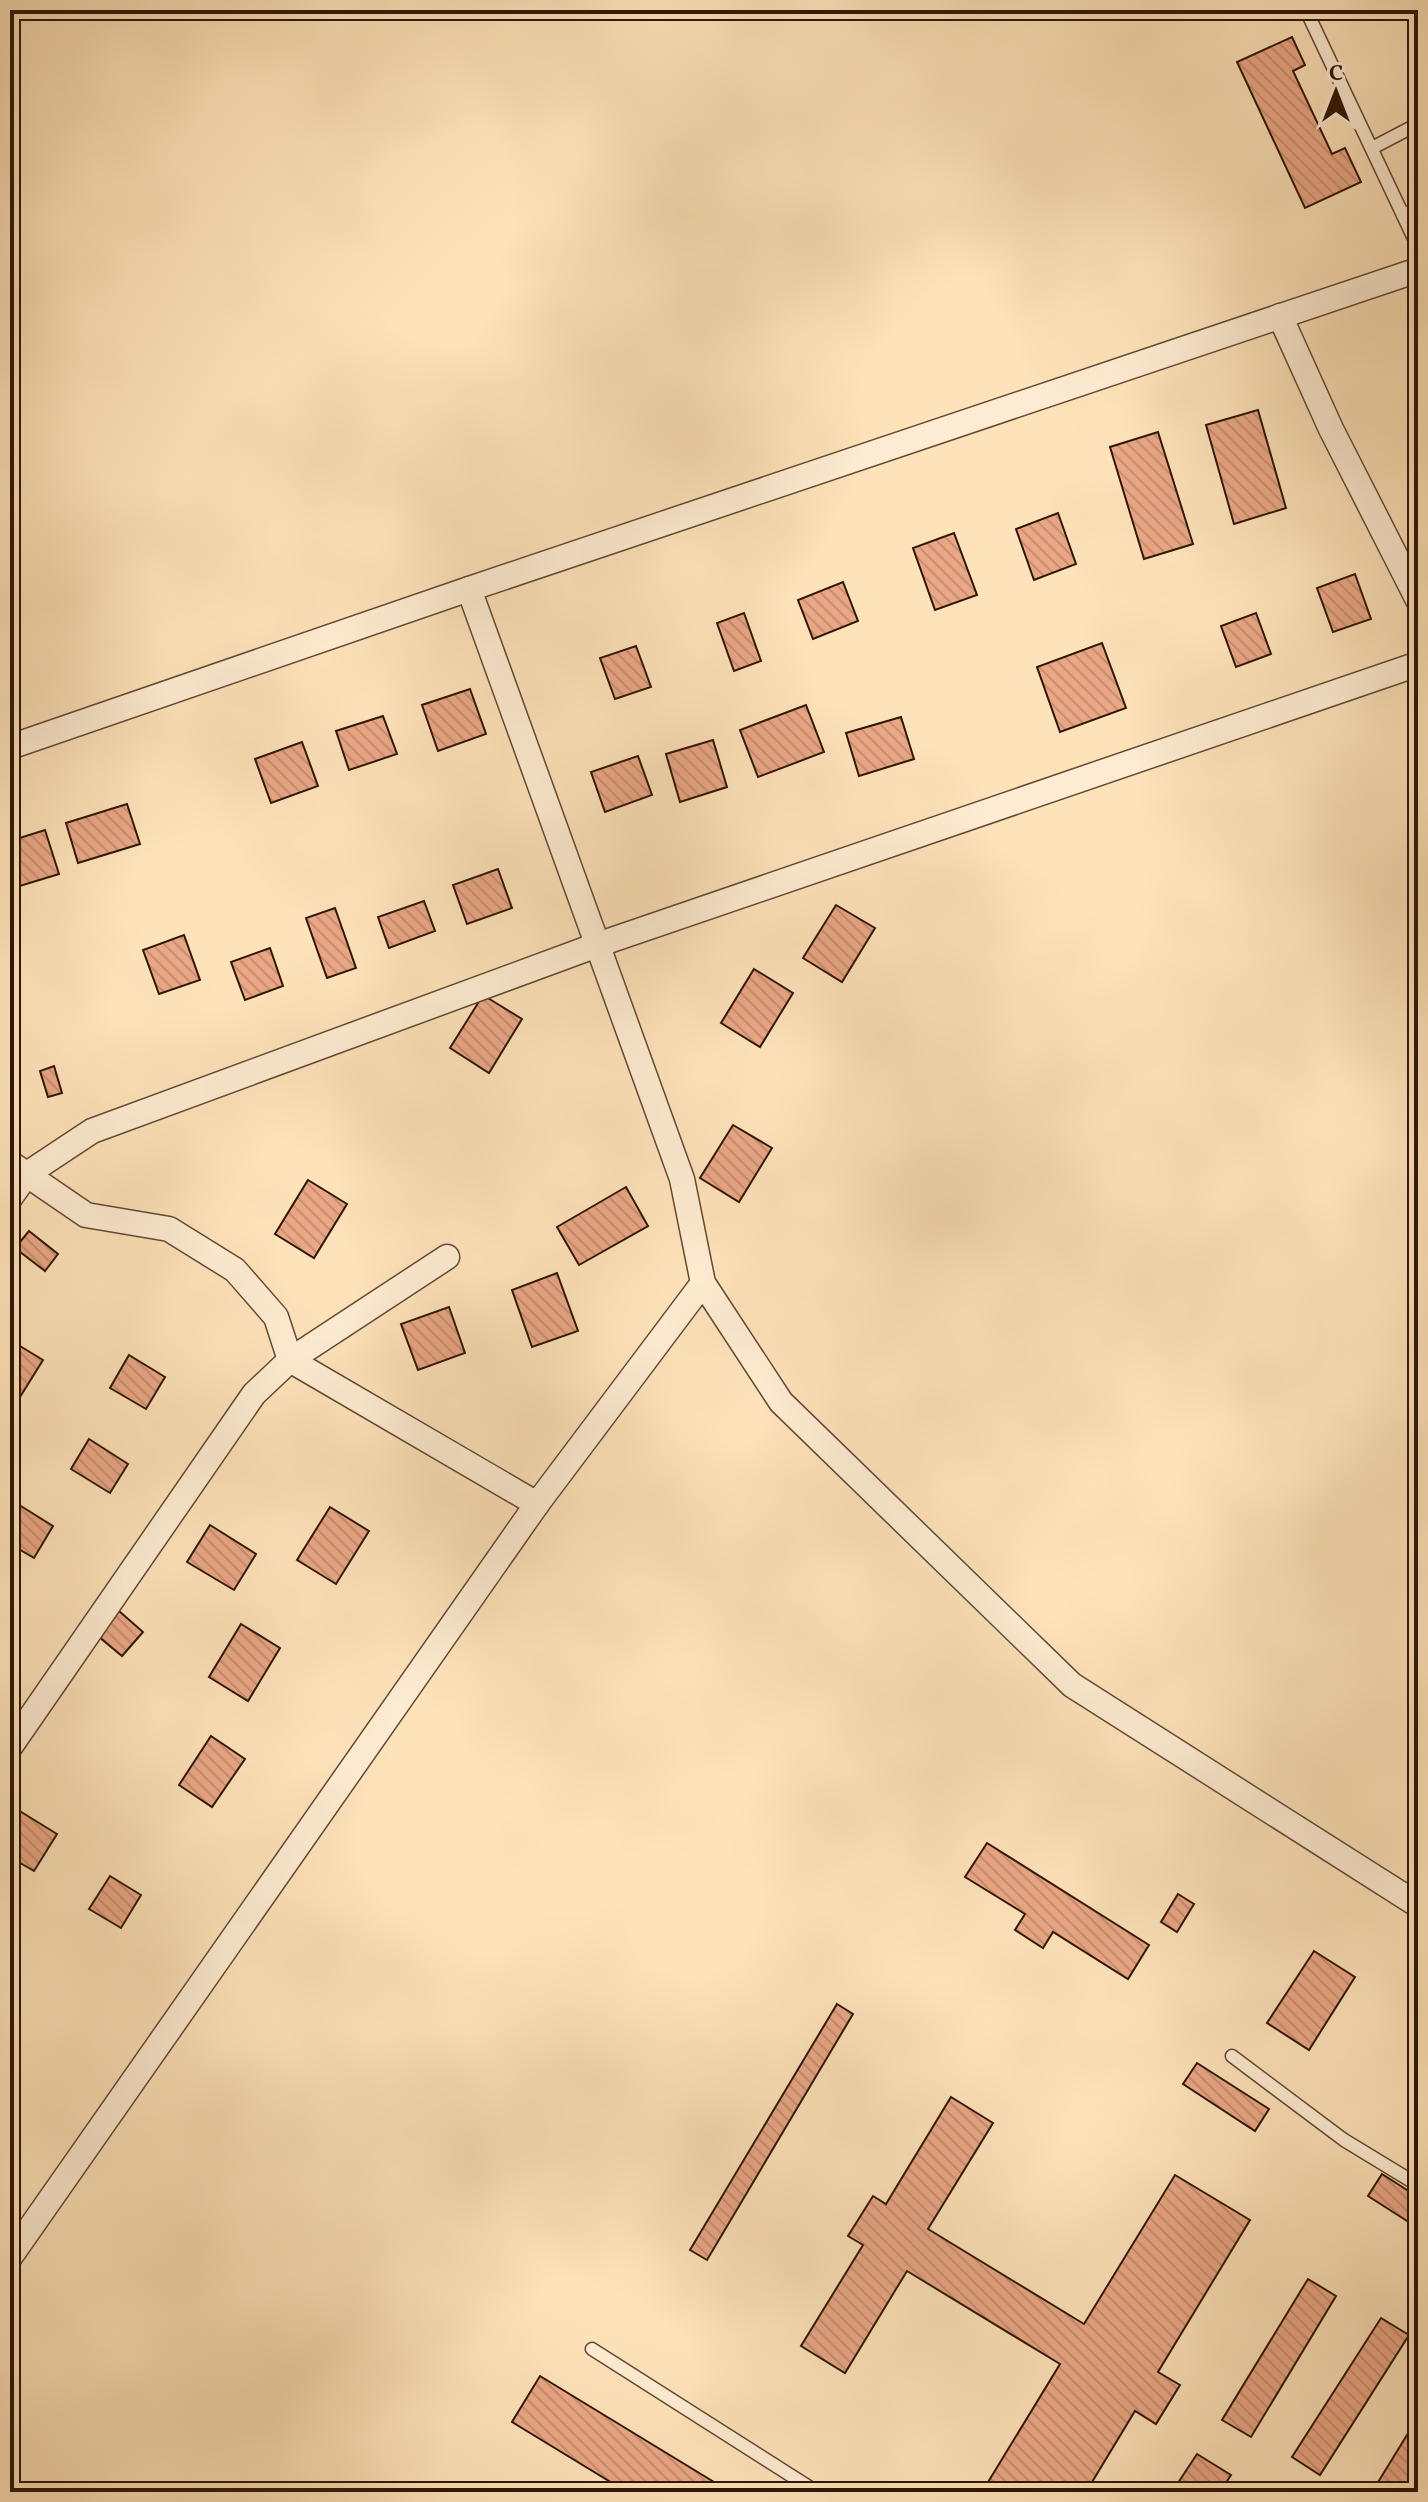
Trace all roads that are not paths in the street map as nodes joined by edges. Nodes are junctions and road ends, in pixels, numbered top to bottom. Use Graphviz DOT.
graph roads {
  1 [pos="1306,10"];
  2 [pos="1418,124"];
  3 [pos="1372,148"];
  4 [pos="1418,208"];
  5 [pos="1403,215"];
  6 [pos="1418,247"];
  7 [pos="1418,270"];
  8 [pos="1280,316"];
  9 [pos="469,589"];
  10 [pos="1418,600"];
  11 [pos="1418,664"];
  12 [pos="10,747"];
  13 [pos="597,945"];
  14 [pos="18,1168"];
  15 [pos="10,1198"];
  16 [pos="447,1257"];
  17 [pos="703,1283"];
  18 [pos="290,1360"];
  19 [pos="537,1504"];
  20 [pos="10,1747"];
  21 [pos="1418,1905"];
  22 [pos="1232,2056"];
  23 [pos="1418,2185"];
  24 [pos="14,2246"];
  25 [pos="592,2349"];
  26 [pos="817,2492"];
  1 -- 3 [label="lane"];
  2 -- 3 [label="lane"];
  3 -- 5 [label="lane"];
  4 -- 5 [label="lane"];
  5 -- 6 [label="lane"];
  7 -- 8 [label="street"];
  8 -- 9 [label="street"];
  8 -- 10 [label="street"];
  9 -- 12 [label="street"];
  9 -- 13 [label="street"];
  11 -- 13 [label="street"];
  13 -- 14 [label="street"];
  13 -- 17 [label="street"];
  14 -- 15 [label="street"];
  14 -- 18 [label="street"];
  16 -- 18 [label="street"];
  17 -- 19 [label="street"];
  17 -- 21 [label="street"];
  18 -- 19 [label="street"];
  18 -- 20 [label="street"];
  19 -- 24 [label="street"];
  22 -- 23 [label="lane"];
  25 -- 26 [label="lane"];
}
